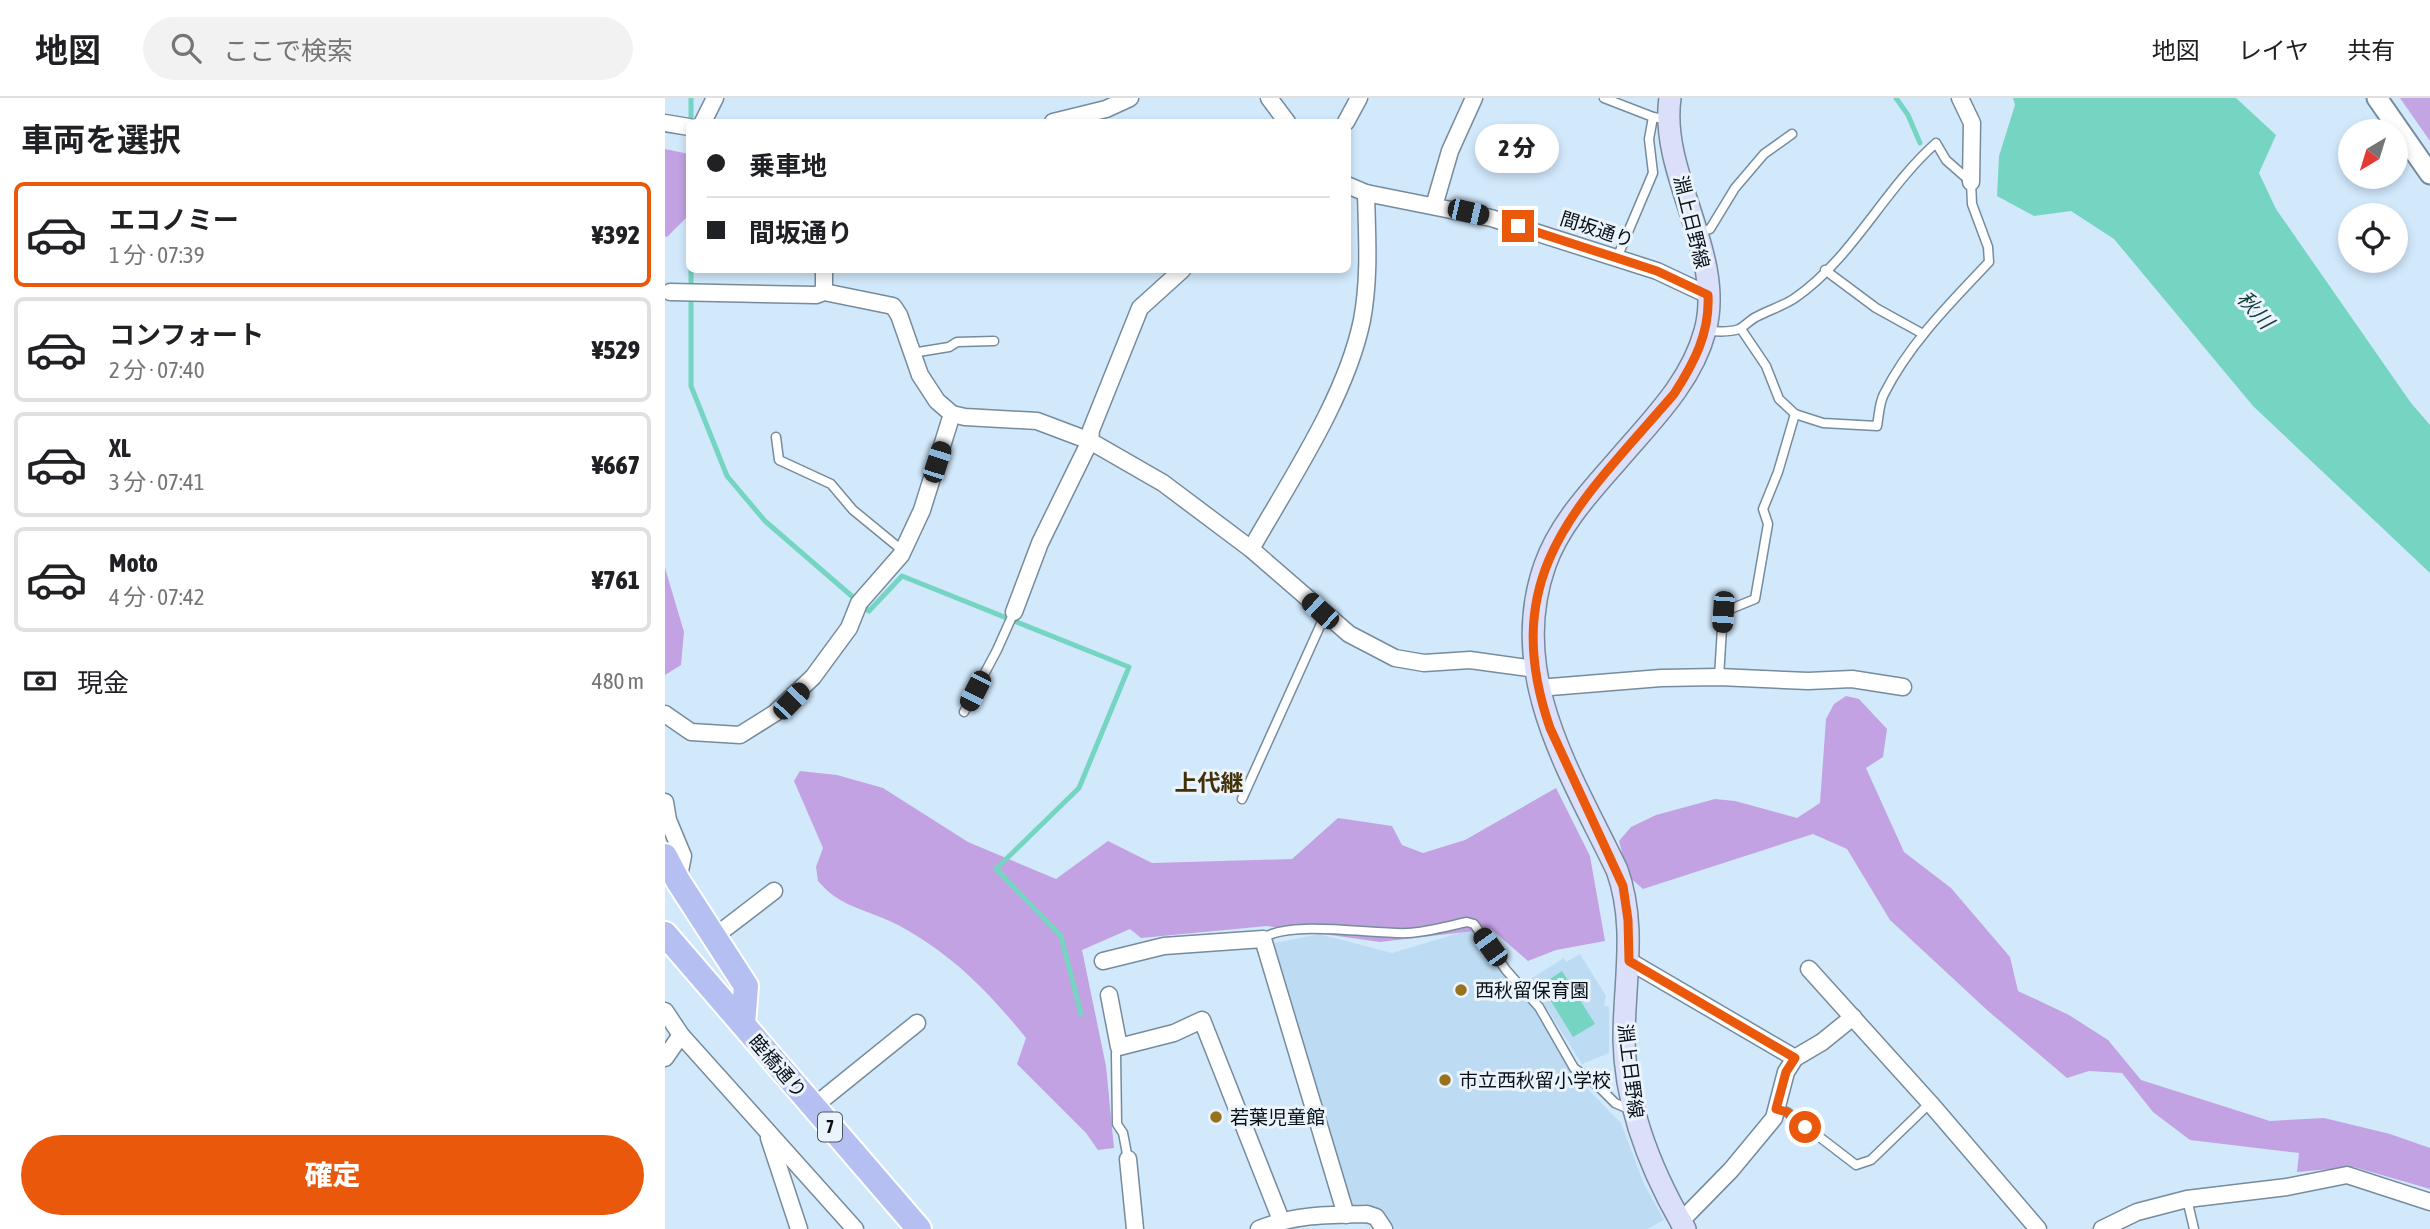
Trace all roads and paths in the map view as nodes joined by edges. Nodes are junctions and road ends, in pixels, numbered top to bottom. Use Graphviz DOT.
graph roads {
  1 [pos="715,98"];
  2 [pos="1130,98"];
  3 [pos="1269,98"];
  4 [pos="1359,98"];
  5 [pos="1475,98"];
  6 [pos="1604,98"];
  7 [pos="1670,98"];
  8 [pos="1960,98"];
  9 [pos="2377,98"];
  10 [pos="704,119"];
  11 [pos="1065,119"];
  12 [pos="1285,119"];
  13 [pos="1348,119"];
  14 [pos="1661,119"];
  15 [pos="665,122"];
  16 [pos="686,126"];
  17 [pos="1792,134"];
  18 [pos="2430,174"];
  19 [pos="1971,182"];
  20 [pos="1351,186"];
  21 [pos="1366,192"];
  22 [pos="1434,206"];
  23 [pos="1696,233"];
  24 [pos="1617,257"];
  25 [pos="1825,270"];
  26 [pos="824,273"];
  27 [pos="1179,273"];
  28 [pos="824,292"];
  29 [pos="682,293"];
  30 [pos="1708,295"];
  31 [pos="1741,329"];
  32 [pos="1705,331"];
  33 [pos="1923,334"];
  34 [pos="994,341"];
  35 [pos="912,353"];
  36 [pos="952,414"];
  37 [pos="1795,414"];
  38 [pos="776,437"];
  39 [pos="1090,441"];
  40 [pos="1251,549"];
  41 [pos="903,551"];
  42 [pos="1325,615"];
  43 [pos="1012,618"];
  44 [pos="1719,677"];
  45 [pos="1537,679"];
  46 [pos="1903,687"];
  47 [pos="964,712"];
  48 [pos="665,714"];
  49 [pos="1242,799"];
  50 [pos="665,802"];
  51 [pos="665,856"];
  52 [pos="672,878"];
  53 [pos="773,891"];
  54 [pos="665,934"];
  55 [pos="715,937"];
  56 [pos="1263,939"];
  57 [pos="1103,961"];
  58 [pos="1629,961"];
  59 [pos="1809,969"];
  60 [pos="1108,995"];
  61 [pos="665,1012"];
  62 [pos="1853,1017"];
  63 [pos="917,1023"];
  64 [pos="743,1024"];
  65 [pos="681,1035"];
  66 [pos="1119,1047"];
  67 [pos="665,1058"];
  68 [pos="1795,1058"];
  69 [pos="1930,1103"];
  70 [pos="813,1107"];
  71 [pos="1776,1109"];
  72 [pos="1634,1111"];
  73 [pos="767,1132"];
  74 [pos="1128,1159"];
  75 [pos="2186,1199"];
  76 [pos="2430,1202"];
  77 [pos="1346,1215"];
  78 [pos="1281,1220"];
  79 [pos="1683,1225"];
  80 [pos="799,1229"];
  81 [pos="855,1229"];
  82 [pos="919,1229"];
  83 [pos="1135,1229"];
  84 [pos="1259,1229"];
  85 [pos="1384,1229"];
  86 [pos="2038,1229"];
  87 [pos="2102,1229"];
  88 [pos="2194,1229"];
  1 -- 10 [label="street"];
  2 -- 11 [label="street"];
  3 -- 12 [label="street"];
  4 -- 13 [label="street"];
  5 -- 22 [label="street"];
  6 -- 14 [label="lane"];
  7 -- 14 [label="main road, 淵上日野線"];
  8 -- 19 [label="street"];
  9 -- 18 [label="street"];
  14 -- 23 [label="main road, 淵上日野線"];
  14 -- 24 [label="lane"];
  15 -- 16 [label="street"];
  17 -- 23 [label="lane"];
  19 -- 25 [label="lane"];
  19 -- 33 [label="lane"];
  20 -- 21 [label="street, 間坂通り"];
  21 -- 22 [label="street, 間坂通り"];
  21 -- 40 [label="street"];
  22 -- 24 [label="street, 間坂通り"];
  23 -- 30 [label="main road, 淵上日野線"];
  24 -- 30 [label="street, 間坂通り"];
  25 -- 31 [label="lane"];
  25 -- 33 [label="lane"];
  26 -- 28 [label="street"];
  27 -- 39 [label="street"];
  28 -- 29 [label="street"];
  28 -- 35 [label="street"];
  30 -- 32 [label="main road, 淵上日野線"];
  31 -- 32 [label="lane"];
  31 -- 37 [label="lane"];
  32 -- 45 [label="main road, 淵上日野線"];
  33 -- 37 [label="lane"];
  34 -- 35 [label="lane"];
  35 -- 36 [label="street"];
  36 -- 39 [label="street"];
  36 -- 41 [label="street"];
  37 -- 44 [label="lane"];
  38 -- 41 [label="lane"];
  39 -- 40 [label="street"];
  39 -- 43 [label="street"];
  40 -- 42 [label="street"];
  41 -- 48 [label="street"];
  42 -- 45 [label="street"];
  42 -- 49 [label="lane"];
  43 -- 47 [label="lane"];
  44 -- 45 [label="street"];
  44 -- 46 [label="street"];
  45 -- 58 [label="main road, 淵上日野線"];
  50 -- 52 [label="street"];
  51 -- 52 [label="main road"];
  52 -- 55 [label="main road"];
  53 -- 55 [label="street"];
  54 -- 64 [label="main road, 睦橋通り / 7"];
  55 -- 64 [label="main road"];
  56 -- 57 [label="street"];
  56 -- 72 [label="lane"];
  56 -- 77 [label="street"];
  58 -- 68 [label="street"];
  58 -- 72 [label="main road, 淵上日野線"];
  59 -- 62 [label="street"];
  60 -- 66 [label="street"];
  61 -- 65 [label="street"];
  62 -- 68 [label="street"];
  62 -- 69 [label="street"];
  63 -- 70 [label="street"];
  64 -- 70 [label="main road, 睦橋通り / 7"];
  65 -- 67 [label="street"];
  65 -- 73 [label="street"];
  66 -- 74 [label="lane"];
  66 -- 78 [label="street"];
  68 -- 71 [label="street"];
  69 -- 71 [label="lane"];
  69 -- 86 [label="street"];
  70 -- 82 [label="main road, 睦橋通り / 7"];
  71 -- 79 [label="street"];
  72 -- 79 [label="main road, 淵上日野線"];
  73 -- 80 [label="street"];
  73 -- 81 [label="street"];
  74 -- 83 [label="street"];
  75 -- 76 [label="street"];
  75 -- 87 [label="street"];
  75 -- 88 [label="lane"];
  77 -- 78 [label="street"];
  77 -- 85 [label="street"];
  78 -- 84 [label="street"];
}
